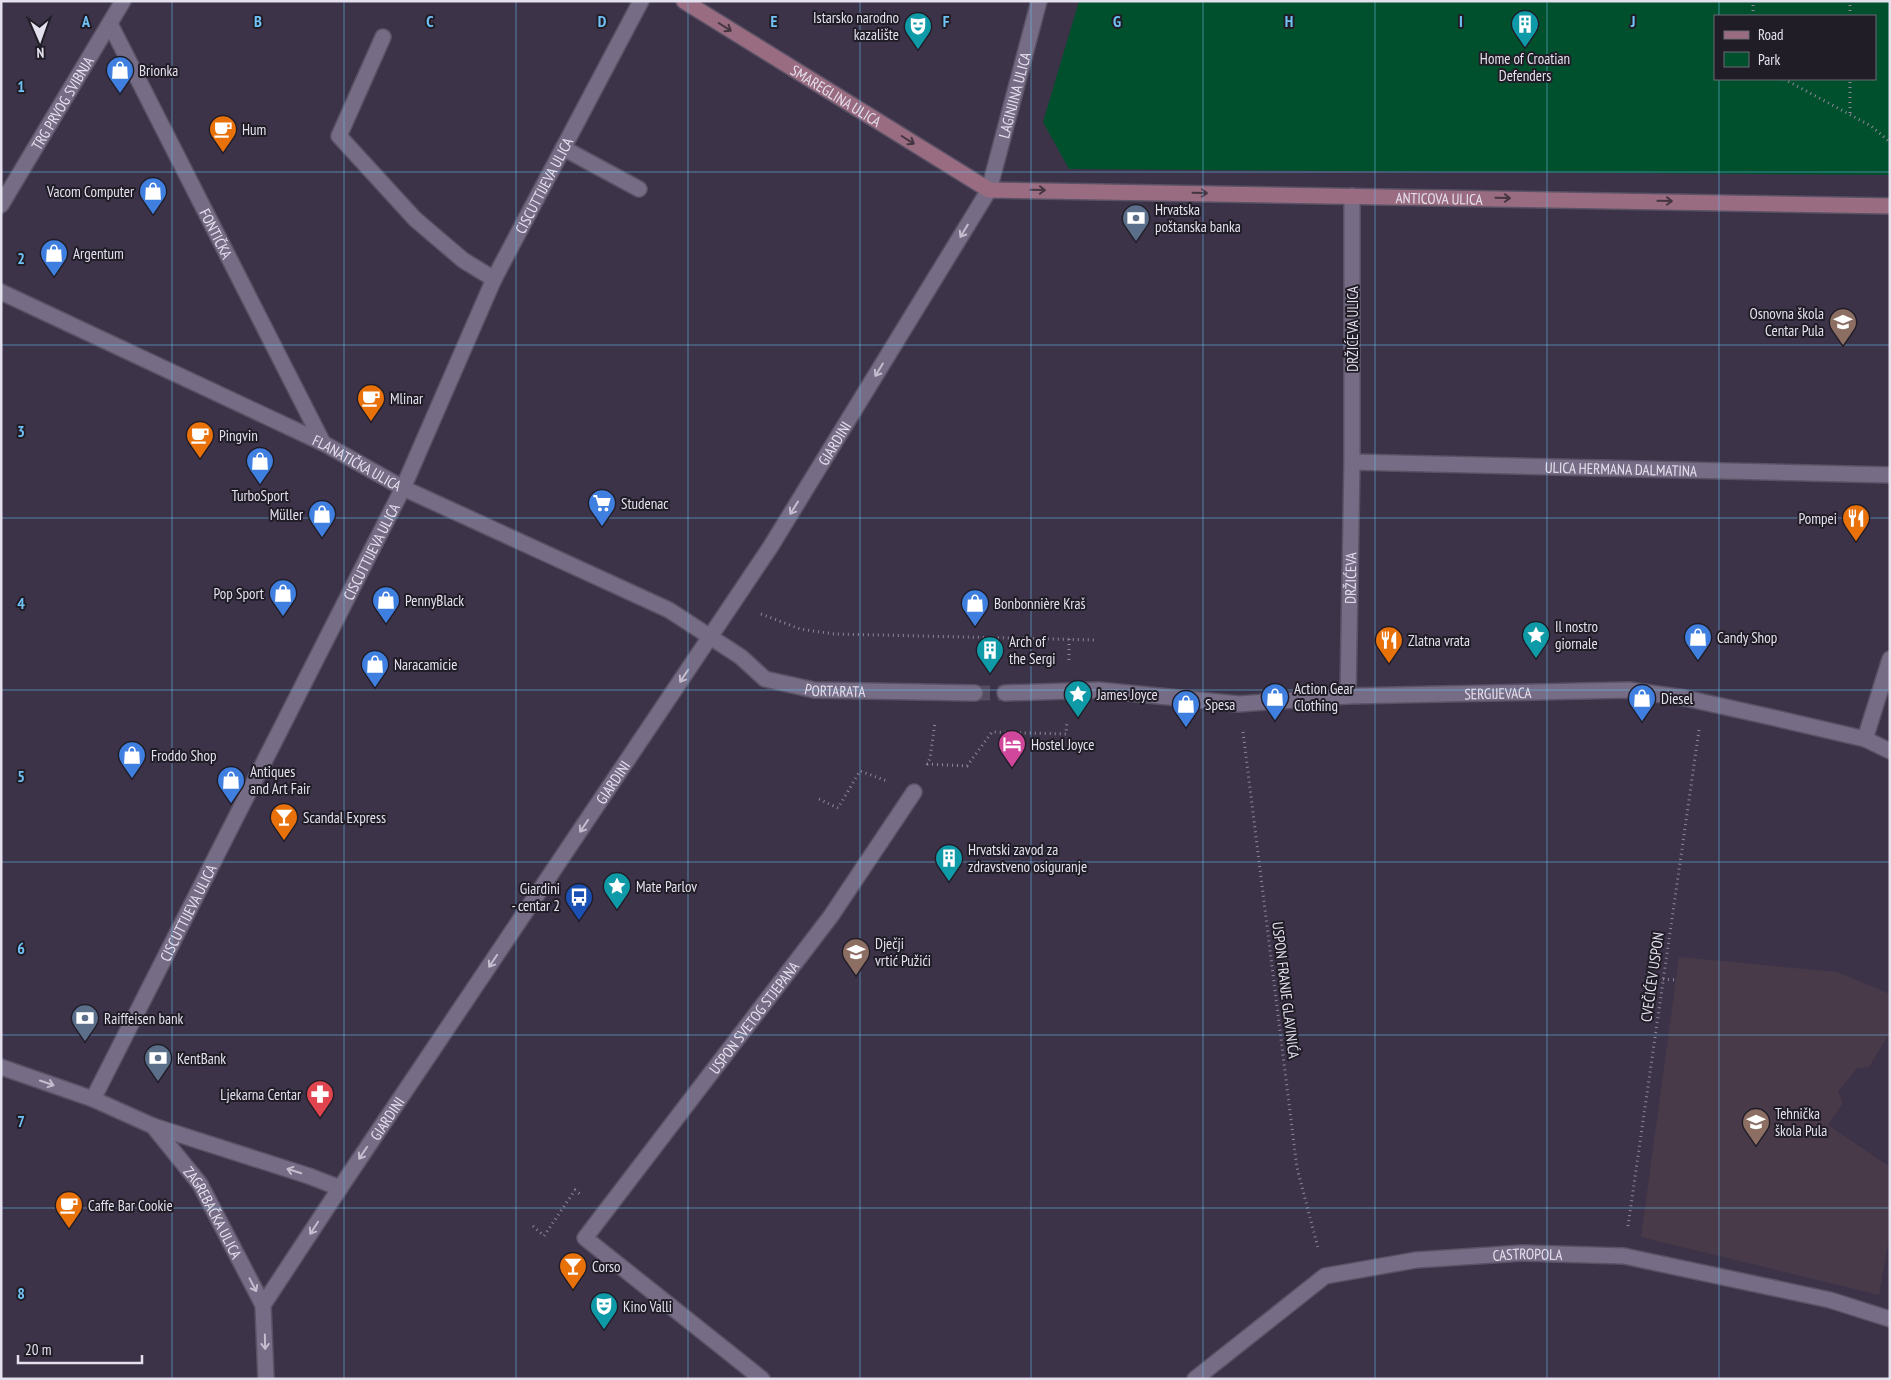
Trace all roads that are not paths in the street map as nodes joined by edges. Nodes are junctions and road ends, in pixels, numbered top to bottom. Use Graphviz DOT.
graph roads {
  1 [pos="123,1"];
  2 [pos="641,1"];
  3 [pos="684,1"];
  4 [pos="1040,1"];
  5 [pos="110,24"];
  6 [pos="383,37"];
  7 [pos="563,148"];
  8 [pos="639,189"];
  9 [pos="989,190"];
  10 [pos="1352,196"];
  11 [pos="1,206"];
  12 [pos="1890,206"];
  13 [pos="494,279"];
  14 [pos="1,292"];
  15 [pos="323,443"];
  16 [pos="1352,462"];
  17 [pos="1890,475"];
  18 [pos="403,488"];
  19 [pos="711,636"];
  20 [pos="1890,659"];
  21 [pos="975,693"];
  22 [pos="1005,693"];
  23 [pos="1348,696"];
  24 [pos="1865,739"];
  25 [pos="1890,751"];
  26 [pos="914,792"];
  27 [pos="1,1066"];
  28 [pos="93,1099"];
  29 [pos="153,1126"];
  30 [pos="340,1188"];
  31 [pos="263,1306"];
  32 [pos="1890,1319"];
  33 [pos="266,1379"];
  34 [pos="762,1379"];
  35 [pos="1195,1379"];
  1 -- 5 [label="street, TRG PRVOG SVIBNJA"];
  2 -- 7 [label="street, CISCUTTIJEVA ULICA"];
  3 -- 9 [label="main road, SMAREGLINA ULICA, one-way"];
  4 -- 9 [label="street, LAGINJINA ULICA"];
  5 -- 11 [label="street, TRG PRVOG SVIBNJA"];
  5 -- 15 [label="street, FONTIČKA"];
  6 -- 13 [label="street"];
  7 -- 8 [label="street"];
  7 -- 13 [label="street, CISCUTTIJEVA ULICA"];
  9 -- 10 [label="main road, ANTICOVA ULICA, one-way"];
  9 -- 19 [label="street, GIARDINI, one-way"];
  10 -- 12 [label="main road, ANTICOVA ULICA, one-way"];
  10 -- 16 [label="street, DRŽIĆEVA ULICA"];
  13 -- 18 [label="street, CISCUTTIJEVA ULICA"];
  14 -- 15 [label="street, FLANATIČKA ULICA"];
  15 -- 18 [label="street, FLANATIČKA ULICA"];
  16 -- 17 [label="street, ULICA HERMANA DALMATINA"];
  16 -- 23 [label="street, DRŽIĆEVA"];
  18 -- 19 [label="street, FLANATIČKA ULICA"];
  18 -- 28 [label="street, CISCUTTIJEVA ULICA"];
  19 -- 21 [label="street, PORTARATA"];
  19 -- 30 [label="street, GIARDINI, one-way"];
  20 -- 24 [label="street"];
  22 -- 23 [label="street, SERGIJEVACA"];
  23 -- 24 [label="street, SERGIJEVACA"];
  24 -- 25 [label="street, SERGIJEVACA"];
  26 -- 34 [label="street, USPON SVETOG STJEPANA"];
  27 -- 28 [label="street, ZAGREBAČKA ULICA, one-way"];
  28 -- 29 [label="street, ZAGREBAČKA ULICA"];
  30 -- 29 [label="street, ZAGREBAČKA ULICA, one-way"];
  29 -- 31 [label="street, ZAGREBAČKA ULICA, one-way"];
  30 -- 31 [label="street, GIARDINI, one-way"];
  31 -- 33 [label="street, one-way"];
  32 -- 35 [label="street, CASTROPOLA"];
}
